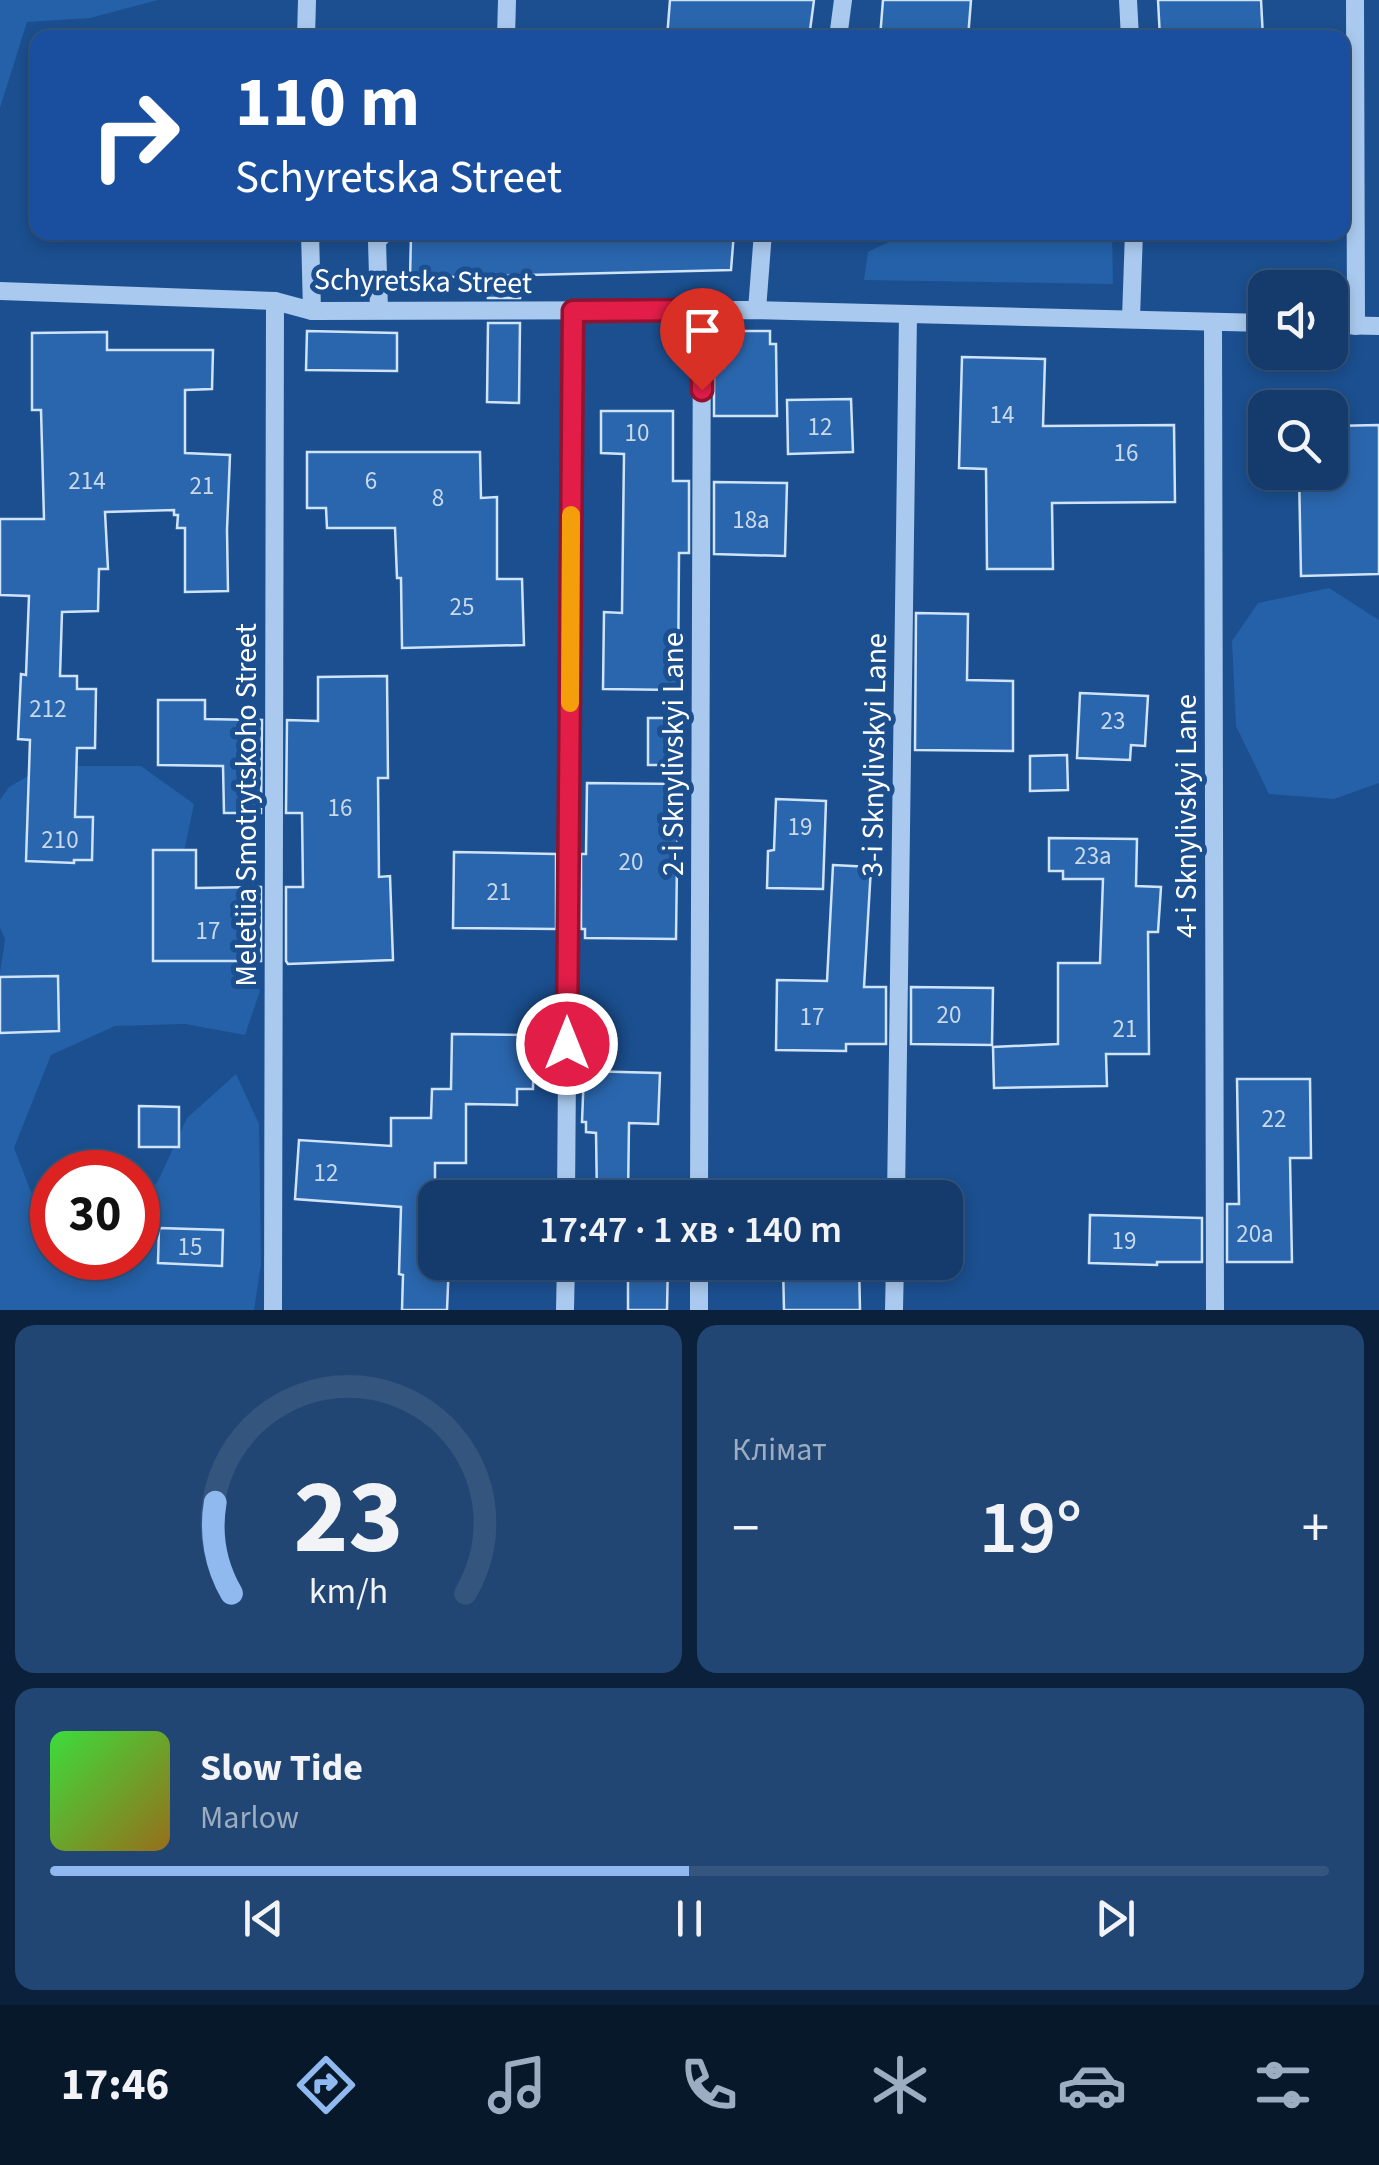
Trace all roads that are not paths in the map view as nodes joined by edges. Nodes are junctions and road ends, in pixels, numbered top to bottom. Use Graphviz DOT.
graph roads {
  1 [pos="307,0"];
  2 [pos="507,0"];
  3 [pos="843,0"];
  4 [pos="1128,0"];
  5 [pos="1355,0"];
  6 [pos="306,30"];
  7 [pos="506,30"];
  8 [pos="839,30"];
  9 [pos="1130,30"];
  10 [pos="1350,67"];
  11 [pos="1350,115"];
  12 [pos="310,240"];
  13 [pos="379,240"];
  14 [pos="762,240"];
  15 [pos="1134,240"];
  16 [pos="0,291"];
  17 [pos="274,301"];
  18 [pos="380,310"];
  19 [pos="702,310"];
  20 [pos="757,310"];
  21 [pos="312,311"];
  22 [pos="573,311"];
  23 [pos="908,314"];
  24 [pos="1131,318"];
  25 [pos="1213,322"];
  26 [pos="1248,323"];
  27 [pos="1348,326"];
  28 [pos="1356,326"];
  29 [pos="1379,326"];
  30 [pos="566,1180"];
  31 [pos="699,1180"];
  32 [pos="896,1180"];
  33 [pos="566,1280"];
  34 [pos="699,1280"];
  35 [pos="895,1280"];
  36 [pos="273,1310"];
  37 [pos="565,1310"];
  38 [pos="699,1310"];
  39 [pos="894,1310"];
  40 [pos="1215,1310"];
  1 -- 6 [label="street"];
  2 -- 7 [label="street"];
  3 -- 8 [label="street"];
  4 -- 9 [label="street"];
  5 -- 10 [label="street"];
  11 -- 28 [label="street"];
  12 -- 21 [label="street"];
  13 -- 18 [label="street"];
  14 -- 20 [label="street"];
  15 -- 24 [label="street"];
  16 -- 17 [label="street, Schyretska Street"];
  17 -- 21 [label="street, Schyretska Street"];
  17 -- 36 [label="street, Meletiia Smotrytskoho Street"];
  18 -- 21 [label="street, Schyretska Street"];
  18 -- 22 [label="street, Schyretska Street"];
  19 -- 20 [label="street, Schyretska Street"];
  19 -- 22 [label="street, Schyretska Street"];
  19 -- 31 [label="street, 2-i Sknylivskyi Lane"];
  20 -- 23 [label="street, Schyretska Street"];
  22 -- 30 [label="street"];
  23 -- 24 [label="street, Schyretska Street"];
  23 -- 32 [label="street, 3-i Sknylivskyi Lane"];
  24 -- 25 [label="street, Schyretska Street"];
  25 -- 26 [label="street, Schyretska Street"];
  25 -- 40 [label="street, 4-i Sknylivskyi Lane"];
  27 -- 28 [label="street"];
  28 -- 29 [label="street"];
  33 -- 37 [label="street"];
  34 -- 38 [label="street"];
  35 -- 39 [label="street"];
}
